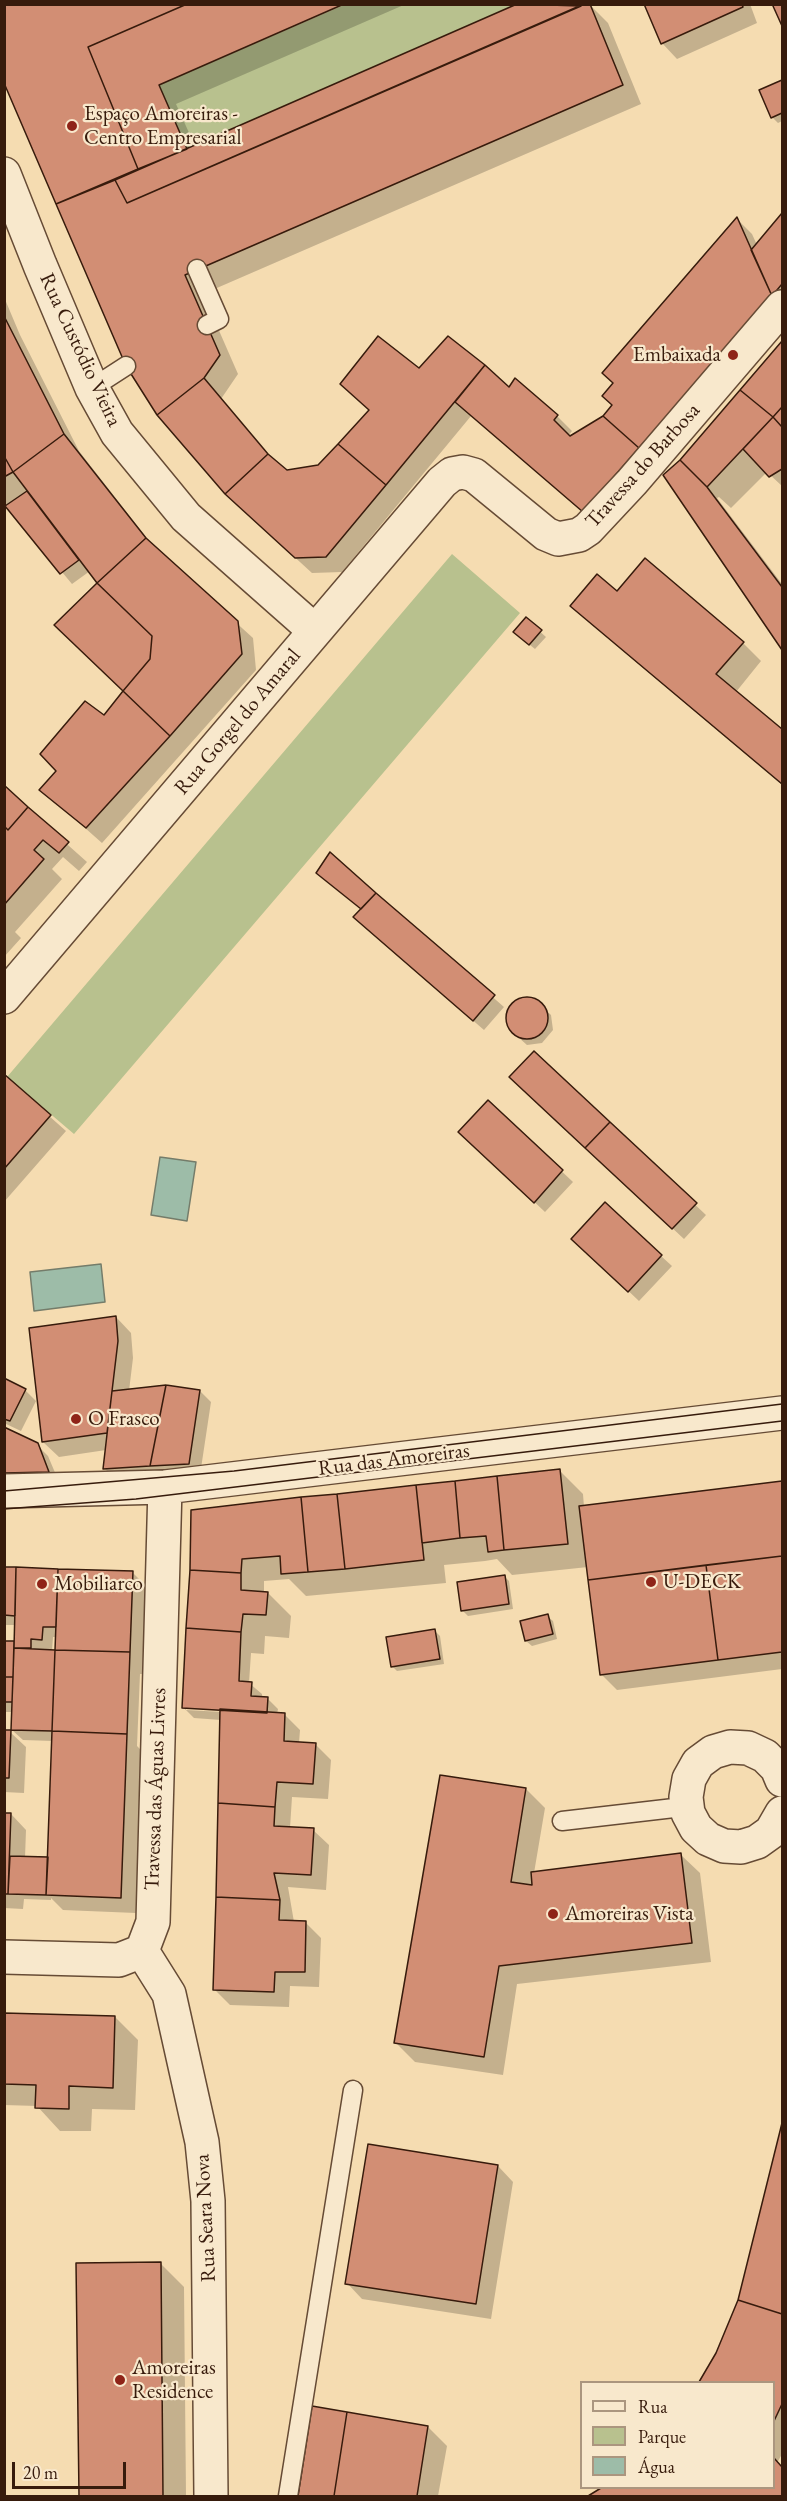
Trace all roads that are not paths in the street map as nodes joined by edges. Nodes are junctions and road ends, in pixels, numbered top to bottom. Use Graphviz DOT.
graph roads {
  1 [pos="4,174"];
  2 [pos="197,269"];
  3 [pos="783,307"];
  4 [pos="207,325"];
  5 [pos="126,366"];
  6 [pos="92,388"];
  7 [pos="483,480"];
  8 [pos="315,631"];
  9 [pos="4,997"];
  10 [pos="783,1413"];
  11 [pos="165,1486"];
  12 [pos="4,1491"];
  13 [pos="730,1747"];
  14 [pos="783,1747"];
  15 [pos="783,1780"];
  16 [pos="686,1797"];
  17 [pos="783,1813"];
  18 [pos="562,1821"];
  19 [pos="142,1952"];
  20 [pos="4,1958"];
  21 [pos="353,2090"];
  22 [pos="211,2496"];
  23 [pos="288,2496"];
  1 -- 6 [label="street, Rua Custódio Vieira"];
  2 -- 4 [label="lane"];
  3 -- 7 [label="street, Travessa do Barbosa"];
  5 -- 6 [label="lane"];
  6 -- 8 [label="street, Rua Custódio Vieira"];
  7 -- 8 [label="street, Rua Gorgel do Amaral"];
  8 -- 9 [label="street, Rua Gorgel do Amaral"];
  10 -- 11 [label="street, Rua das Amoreiras"];
  11 -- 12 [label="street, Rua das Amoreiras"];
  11 -- 19 [label="street, Travessa das Águas Livres"];
  13 -- 14 [label="street"];
  13 -- 15 [label="street"];
  13 -- 16 [label="street"];
  16 -- 17 [label="street"];
  16 -- 18 [label="lane"];
  19 -- 20 [label="street"];
  19 -- 22 [label="street, Rua Seara Nova"];
  21 -- 23 [label="lane"];
}
